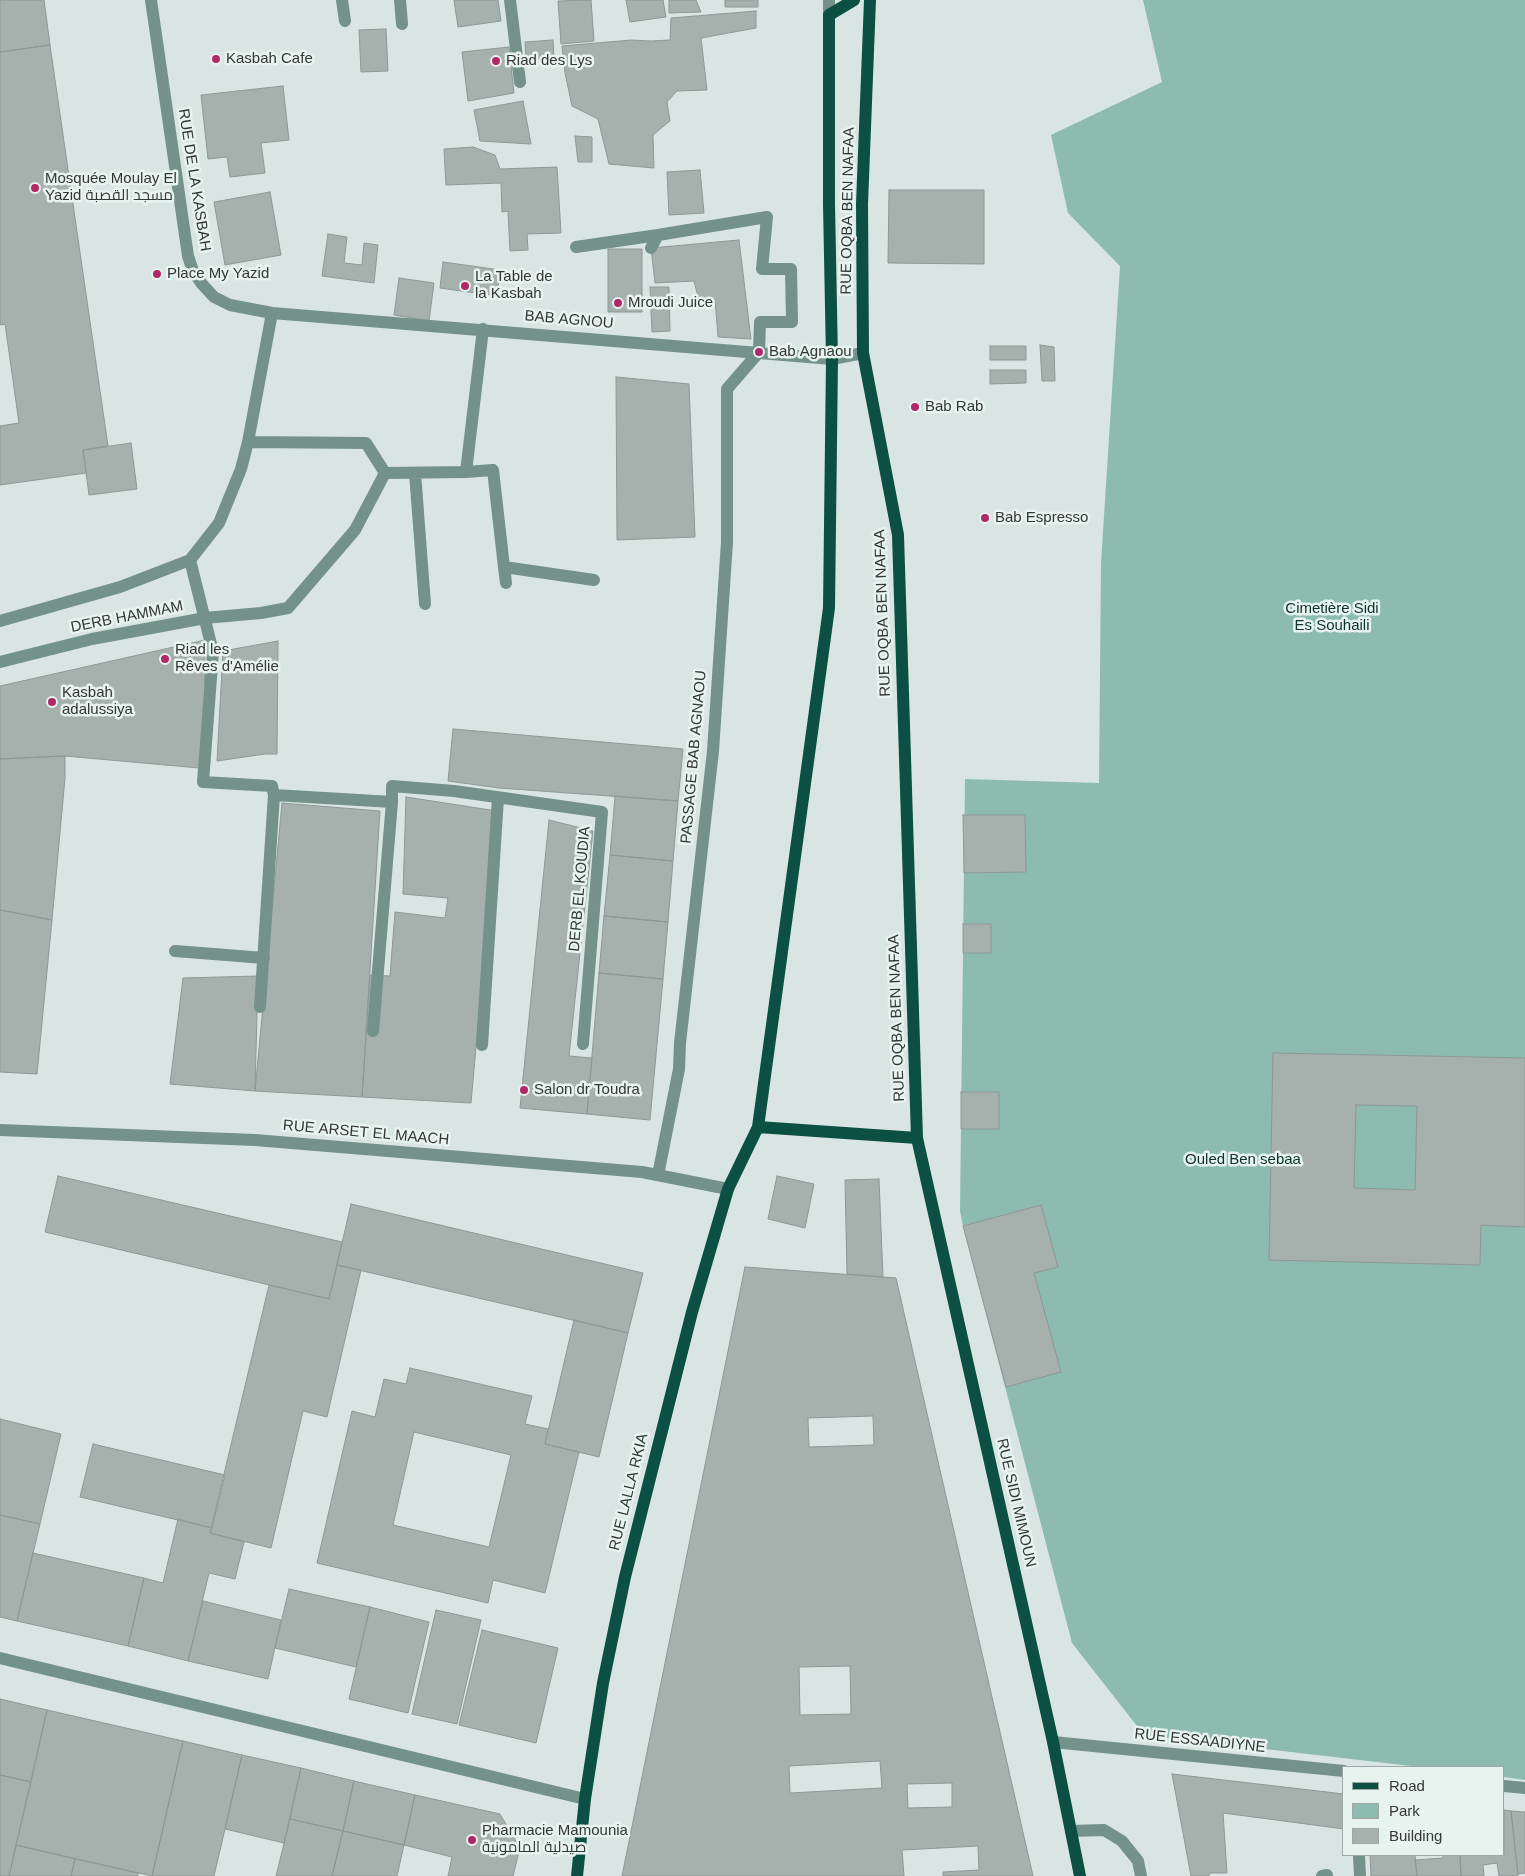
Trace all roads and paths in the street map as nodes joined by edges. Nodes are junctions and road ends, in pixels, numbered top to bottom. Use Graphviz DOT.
graph roads {
  1 [pos="151,0"];
  2 [pos="342,0"];
  3 [pos="400,0"];
  4 [pos="510,0"];
  5 [pos="829,0"];
  6 [pos="854,0"];
  7 [pos="870,0"];
  8 [pos="829,15"];
  9 [pos="345,21"];
  10 [pos="402,24"];
  11 [pos="520,82"];
  12 [pos="658,235"];
  13 [pos="576,247"];
  14 [pos="651,248"];
  15 [pos="272,313"];
  16 [pos="482,329"];
  17 [pos="759,352"];
  18 [pos="863,353"];
  19 [pos="832,359"];
  20 [pos="248,442"];
  21 [pos="466,472"];
  22 [pos="415,473"];
  23 [pos="384,474"];
  24 [pos="190,560"];
  25 [pos="504,567"];
  26 [pos="594,580"];
  27 [pos="506,583"];
  28 [pos="425,604"];
  29 [pos="205,618"];
  30 [pos="0,621"];
  31 [pos="0,662"];
  32 [pos="274,795"];
  33 [pos="498,798"];
  34 [pos="392,802"];
  35 [pos="175,951"];
  36 [pos="264,958"];
  37 [pos="260,1007"];
  38 [pos="373,1032"];
  39 [pos="583,1044"];
  40 [pos="482,1045"];
  41 [pos="758,1127"];
  42 [pos="0,1130"];
  43 [pos="917,1138"];
  44 [pos="658,1175"];
  45 [pos="728,1189"];
  46 [pos="0,1658"];
  47 [pos="1053,1742"];
  48 [pos="1342,1771"];
  49 [pos="1505,1786"];
  50 [pos="1525,1788"];
  51 [pos="585,1799"];
  52 [pos="1071,1831"];
  53 [pos="1359,1856"];
  54 [pos="577,1876"];
  55 [pos="1080,1876"];
  56 [pos="1141,1876"];
  57 [pos="1360,1876"];
  1 -- 15 [label="street, RUE DE LA KASBAH"];
  2 -- 9 [label="street"];
  3 -- 10 [label="street"];
  4 -- 11 [label="street"];
  5 -- 8 [label="street, RUE OQBA BEN NAFAA"];
  6 -- 8 [label="main road"];
  7 -- 18 [label="main road, RUE OQBA BEN NAFAA"];
  8 -- 19 [label="main road, RUE OQBA BEN NAFAA"];
  12 -- 13 [label="street"];
  12 -- 14 [label="street"];
  12 -- 17 [label="street"];
  15 -- 16 [label="street, BAB AGNOU"];
  15 -- 20 [label="street"];
  16 -- 17 [label="street, BAB AGNOU"];
  16 -- 21 [label="street"];
  17 -- 19 [label="street, BAB AGNOU"];
  17 -- 44 [label="street, PASSAGE BAB AGNAOU"];
  18 -- 19 [label="street, BAB AGNOU"];
  18 -- 43 [label="main road, RUE OQBA BEN NAFAA"];
  19 -- 41 [label="main road, RUE OQBA BEN NAFAA"];
  20 -- 23 [label="street"];
  20 -- 24 [label="street"];
  21 -- 22 [label="street"];
  21 -- 25 [label="street"];
  22 -- 23 [label="street"];
  22 -- 28 [label="street"];
  23 -- 29 [label="street, DERB HAMMAM"];
  24 -- 29 [label="street"];
  24 -- 30 [label="street"];
  25 -- 26 [label="street"];
  25 -- 27 [label="street"];
  29 -- 31 [label="street, DERB HAMMAM"];
  29 -- 32 [label="street"];
  32 -- 34 [label="street"];
  32 -- 36 [label="street"];
  33 -- 34 [label="street, DERB EL KOUDIA"];
  33 -- 39 [label="street, DERB EL KOUDIA"];
  33 -- 40 [label="street"];
  34 -- 38 [label="street, DERB EL KOUDIA"];
  35 -- 36 [label="street"];
  36 -- 37 [label="street"];
  41 -- 43 [label="main road"];
  41 -- 45 [label="main road, RUE LALLA RKIA"];
  42 -- 44 [label="street, RUE ARSET EL MAACH"];
  43 -- 47 [label="main road, RUE SIDI MIMOUN"];
  44 -- 45 [label="street, RUE ARSET EL MAACH"];
  45 -- 51 [label="main road, RUE LALLA RKIA"];
  46 -- 51 [label="street"];
  47 -- 48 [label="street, RUE ESSAADIYNE"];
  47 -- 52 [label="main road, RUE SIDI MIMOUN"];
  49 -- 50 [label="street"];
  51 -- 54 [label="main road, RUE LALLA RKIA"];
  52 -- 55 [label="main road, RUE SIDI MIMOUN"];
  52 -- 56 [label="street"];
  53 -- 57 [label="street"];
}
